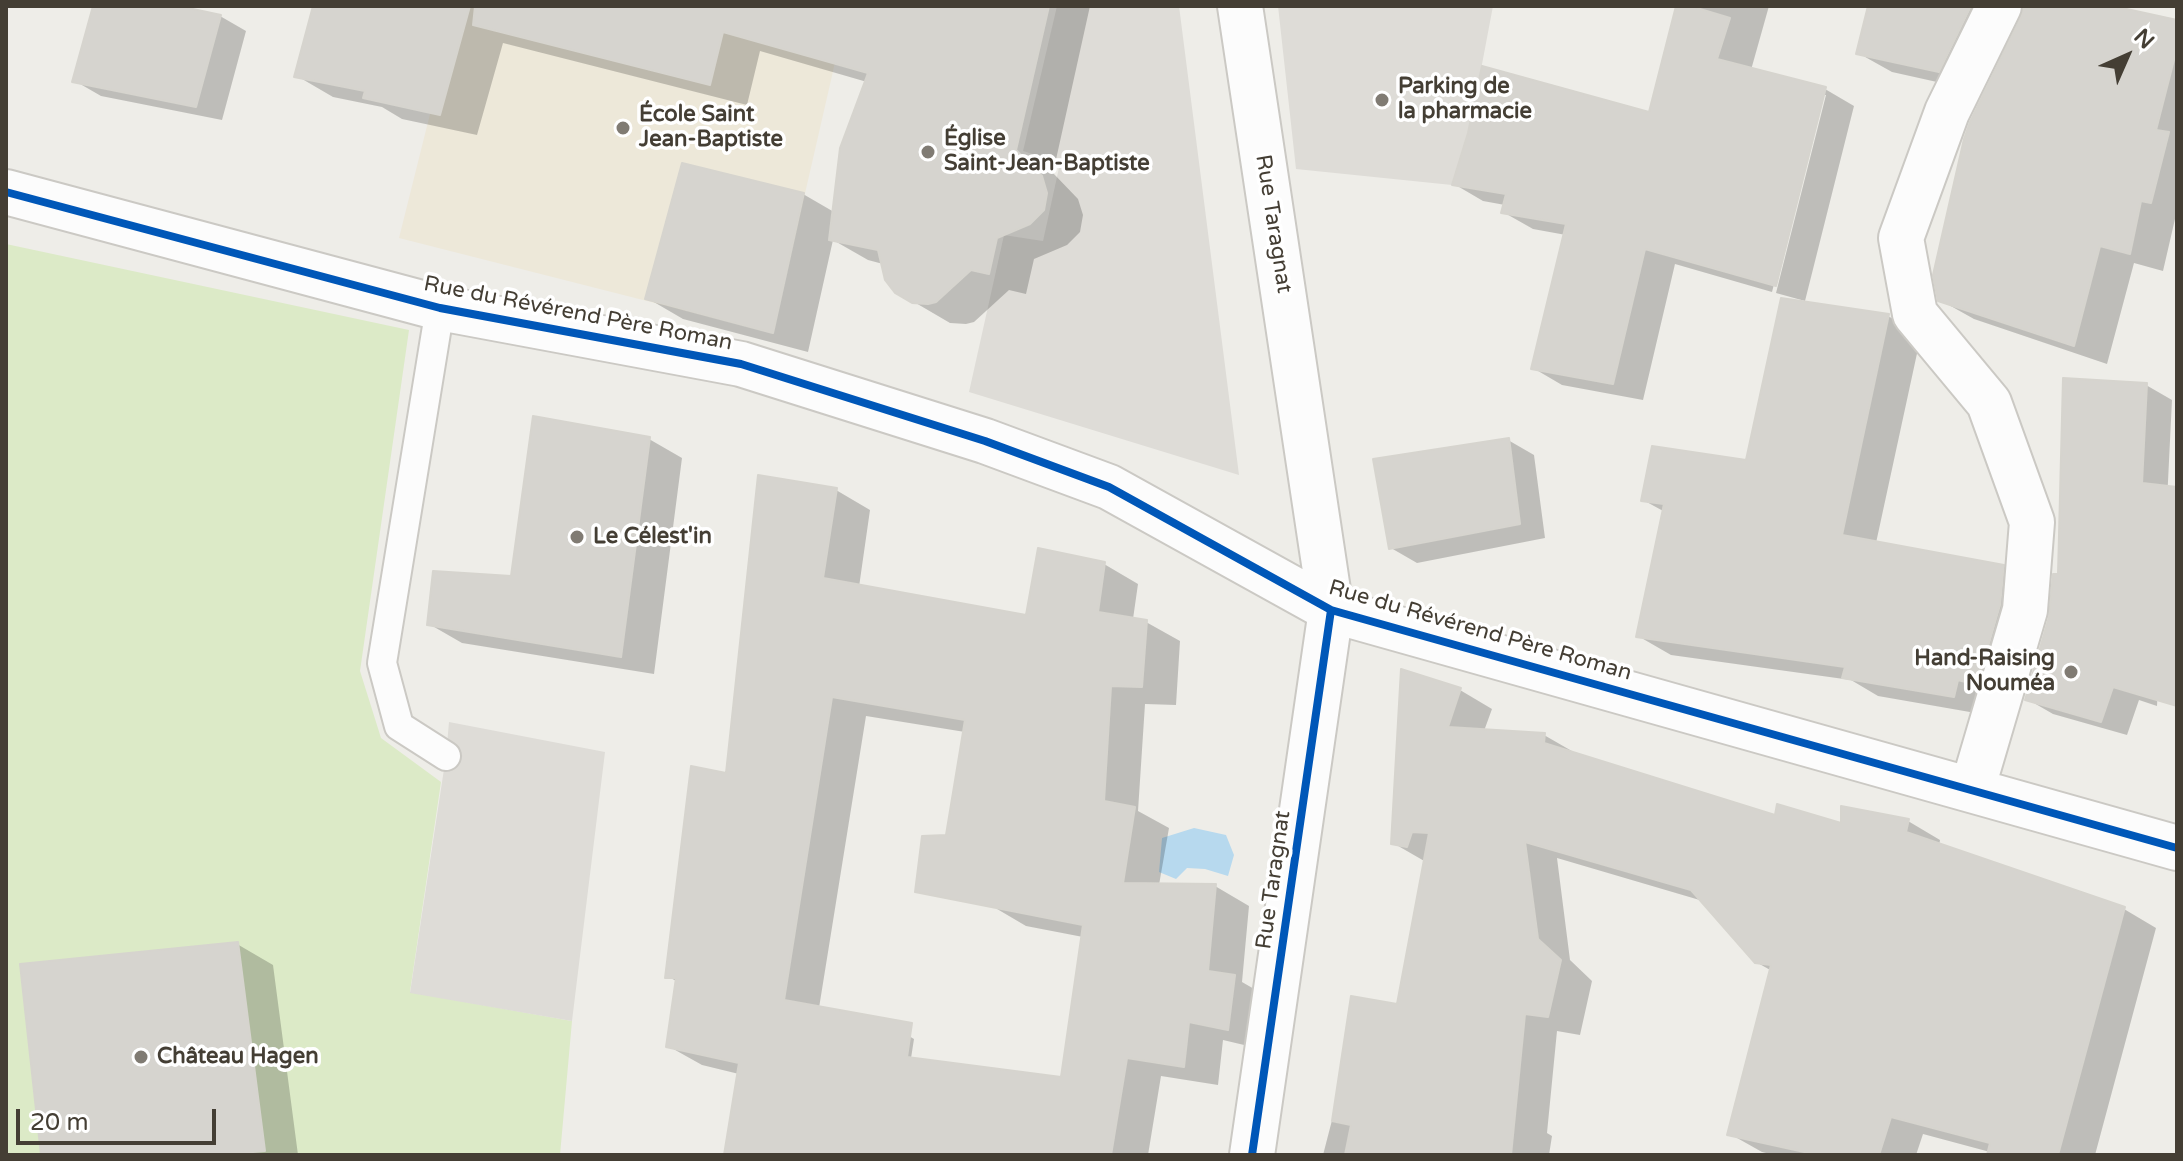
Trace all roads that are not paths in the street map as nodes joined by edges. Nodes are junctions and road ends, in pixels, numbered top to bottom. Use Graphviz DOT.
graph roads {
  1 [pos="1240,6"];
  2 [pos="1999,6"];
  3 [pos="6,192"];
  4 [pos="440,308"];
  5 [pos="1331,610"];
  6 [pos="446,756"];
  7 [pos="1972,790"];
  8 [pos="2177,848"];
  9 [pos="1252,1155"];
  1 -- 5 [label="street, Rue Taragnat"];
  2 -- 7 [label="street"];
  3 -- 4 [label="street, Rue du Révérend Père Roman"];
  4 -- 5 [label="street, Rue du Révérend Père Roman"];
  4 -- 6 [label="lane"];
  5 -- 7 [label="street, Rue du Révérend Père Roman"];
  5 -- 9 [label="street, Rue Taragnat"];
  7 -- 8 [label="street, Rue du Révérend Père Roman"];
}
